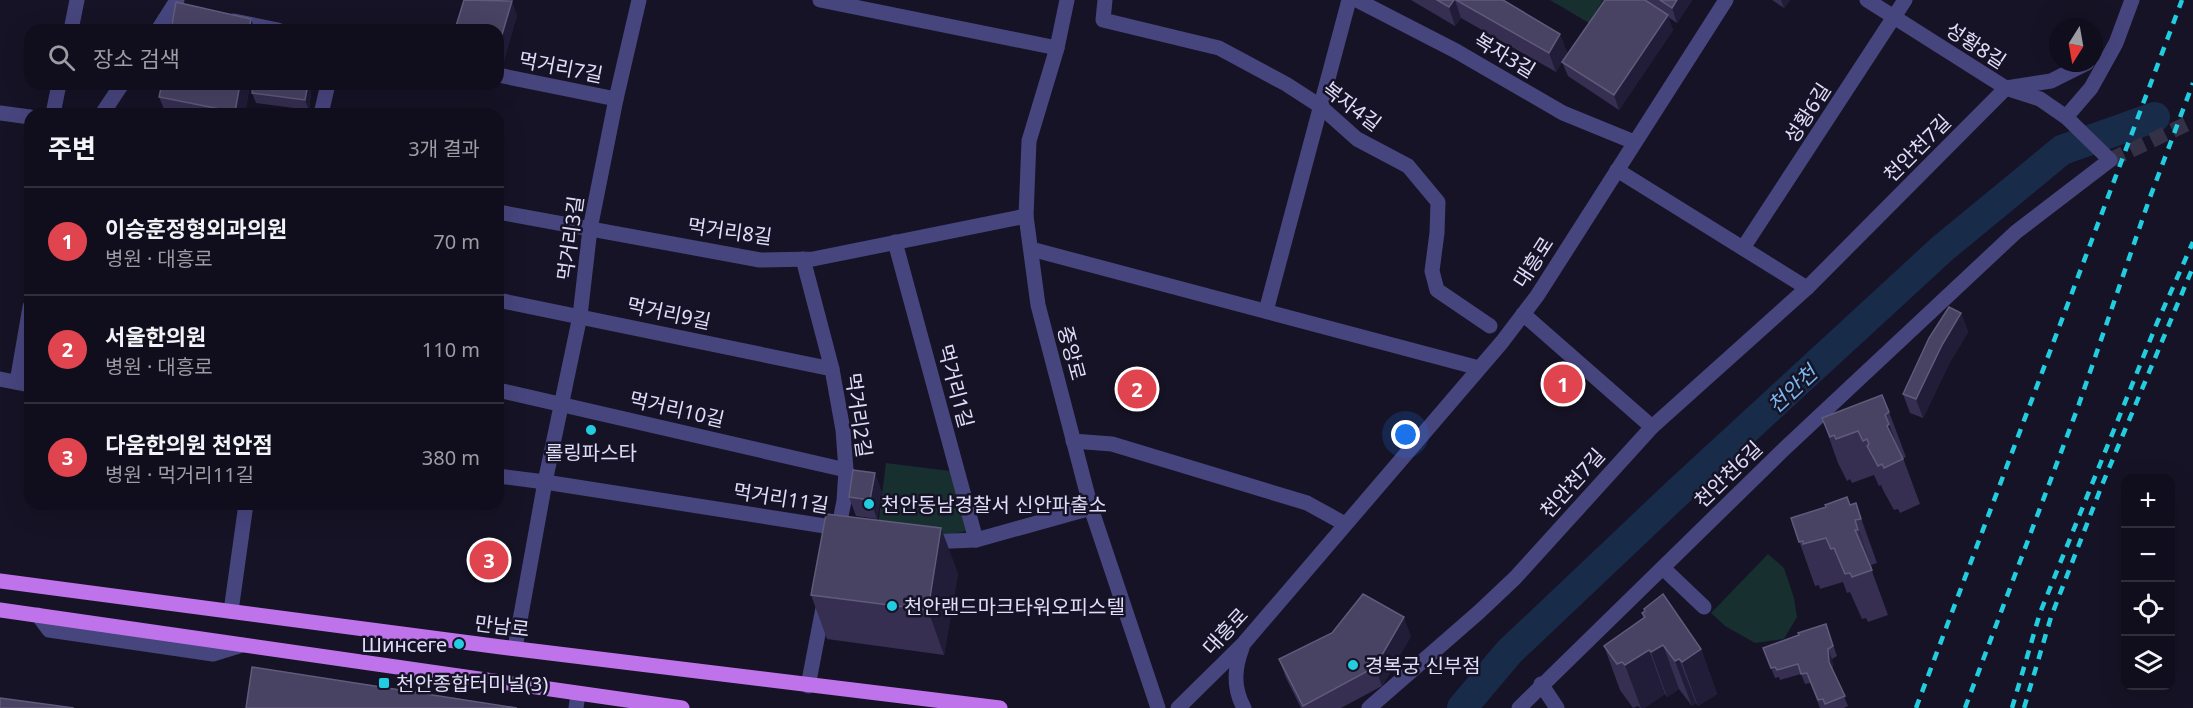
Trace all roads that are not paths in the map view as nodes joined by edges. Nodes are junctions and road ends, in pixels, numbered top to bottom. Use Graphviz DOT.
graph roads {
  1 [pos="77,0"];
  2 [pos="639,0"];
  3 [pos="820,0"];
  4 [pos="1067,0"];
  5 [pos="1104,0"];
  6 [pos="1349,0"];
  7 [pos="1356,0"];
  8 [pos="1726,0"];
  9 [pos="1868,0"];
  10 [pos="1905,0"];
  11 [pos="2132,0"];
  12 [pos="178,6"];
  13 [pos="220,17"];
  14 [pos="1895,18"];
  15 [pos="72,24"];
  16 [pos="163,24"];
  17 [pos="251,24"];
  18 [pos="2116,43"];
  19 [pos="1057,48"];
  20 [pos="2103,52"];
  21 [pos="2070,72"];
  22 [pos="504,76"];
  23 [pos="2006,88"];
  24 [pos="58,90"];
  25 [pos="118,90"];
  26 [pos="327,90"];
  27 [pos="616,99"];
  28 [pos="1320,106"];
  29 [pos="54,108"];
  30 [pos="106,108"];
  31 [pos="322,108"];
  32 [pos="0,113"];
  33 [pos="24,116"];
  34 [pos="2067,119"];
  35 [pos="1634,142"];
  36 [pos="2107,158"];
  37 [pos="1617,170"];
  38 [pos="504,213"];
  39 [pos="1026,216"];
  40 [pos="591,229"];
  41 [pos="895,242"];
  42 [pos="1743,248"];
  43 [pos="1031,249"];
  44 [pos="803,259"];
  45 [pos="1807,288"];
  46 [pos="504,301"];
  47 [pos="1266,311"];
  48 [pos="1523,314"];
  49 [pos="580,316"];
  50 [pos="1490,326"];
  51 [pos="1479,368"];
  52 [pos="832,369"];
  53 [pos="0,379"];
  54 [pos="23,383"];
  55 [pos="504,391"];
  56 [pos="562,403"];
  57 [pos="1652,427"];
  58 [pos="1073,441"];
  59 [pos="846,470"];
  60 [pos="504,477"];
  61 [pos="545,482"];
  62 [pos="1091,508"];
  63 [pos="245,510"];
  64 [pos="1345,524"];
  65 [pos="839,528"];
  66 [pos="861,532"];
  67 [pos="907,539"];
  68 [pos="976,540"];
  69 [pos="834,551"];
  70 [pos="1663,568"];
  71 [pos="0,581"];
  72 [pos="828,585"];
  73 [pos="1704,607"];
  74 [pos="0,610"];
  75 [pos="231,611"];
  76 [pos="1244,643"];
  77 [pos="515,648"];
  78 [pos="1541,684"];
  79 [pos="808,686"];
  80 [pos="577,701"];
  81 [pos="682,708"];
  82 [pos="1000,708"];
  83 [pos="1158,708"];
  84 [pos="1178,708"];
  85 [pos="1244,708"];
  86 [pos="1369,708"];
  87 [pos="1519,708"];
  88 [pos="1557,708"];
  1 -- 15 [label="street"];
  2 -- 27 [label="street, 먹거리3길"];
  3 -- 19 [label="street"];
  4 -- 19 [label="street, 중앙로"];
  5 -- 28 [label="street, 복자4길"];
  6 -- 28 [label="street"];
  7 -- 35 [label="street, 복자3길"];
  8 -- 35 [label="street, 대흥로"];
  9 -- 14 [label="street, 성황8길"];
  10 -- 14 [label="street, 성황6길"];
  11 -- 18 [label="street"];
  12 -- 16 [label="street"];
  13 -- 17 [label="street"];
  14 -- 23 [label="street, 성황8길"];
  14 -- 42 [label="street, 성황6길"];
  18 -- 20 [label="street"];
  18 -- 34 [label="street"];
  19 -- 39 [label="street, 중앙로"];
  21 -- 23 [label="street"];
  22 -- 27 [label="street, 먹거리7길"];
  23 -- 34 [label="street, 성황8길"];
  23 -- 45 [label="street, 천안천7길"];
  24 -- 29 [label="street"];
  25 -- 30 [label="street"];
  26 -- 31 [label="street"];
  27 -- 40 [label="street, 먹거리3길"];
  28 -- 47 [label="street"];
  28 -- 50 [label="street, 복자4길"];
  32 -- 33 [label="street"];
  34 -- 36 [label="street, 성황8길"];
  35 -- 37 [label="street, 대흥로"];
  36 -- 70 [label="street, 천안천6길"];
  37 -- 42 [label="street"];
  37 -- 48 [label="street, 대흥로"];
  38 -- 40 [label="street, 먹거리8길"];
  39 -- 41 [label="street, 먹거리8길"];
  39 -- 43 [label="street, 중앙로"];
  40 -- 44 [label="street, 먹거리8길"];
  40 -- 49 [label="street, 먹거리3길"];
  41 -- 44 [label="street, 먹거리8길"];
  41 -- 68 [label="street, 먹거리1길"];
  42 -- 45 [label="street"];
  43 -- 47 [label="street"];
  43 -- 58 [label="street, 중앙로"];
  44 -- 52 [label="street, 먹거리2길"];
  45 -- 57 [label="street, 천안천7길"];
  46 -- 49 [label="street, 먹거리9길"];
  47 -- 51 [label="street"];
  48 -- 51 [label="street, 대흥로"];
  48 -- 57 [label="street"];
  49 -- 52 [label="street, 먹거리9길"];
  49 -- 56 [label="street, 먹거리3길"];
  51 -- 64 [label="street, 대흥로"];
  52 -- 59 [label="street, 먹거리2길"];
  53 -- 54 [label="street"];
  55 -- 56 [label="street, 먹거리10길"];
  56 -- 59 [label="street, 먹거리10길"];
  56 -- 61 [label="street, 먹거리3길"];
  57 -- 86 [label="street, 천안천7길"];
  58 -- 62 [label="street, 중앙로"];
  58 -- 64 [label="street"];
  59 -- 65 [label="street, 먹거리2길"];
  60 -- 61 [label="street, 먹거리11길"];
  61 -- 65 [label="street, 먹거리11길"];
  61 -- 77 [label="street, 먹거리3길"];
  62 -- 68 [label="street"];
  62 -- 83 [label="street, 중앙로"];
  63 -- 75 [label="street"];
  64 -- 76 [label="street, 대흥로"];
  65 -- 66 [label="street, 먹거리11길"];
  65 -- 69 [label="street, 먹거리2길"];
  67 -- 68 [label="street"];
  70 -- 73 [label="street"];
  70 -- 78 [label="street, 천안천6길"];
  71 -- 75 [label="main road, 만남로"];
  72 -- 79 [label="street"];
  74 -- 80 [label="main road"];
  75 -- 77 [label="main road, 만남로"];
  76 -- 84 [label="street, 대흥로"];
  76 -- 85 [label="street"];
  77 -- 79 [label="main road, 만남로"];
  78 -- 87 [label="street, 천안천6길"];
  78 -- 88 [label="street"];
  79 -- 82 [label="main road, 만남로"];
  80 -- 81 [label="main road"];
}
